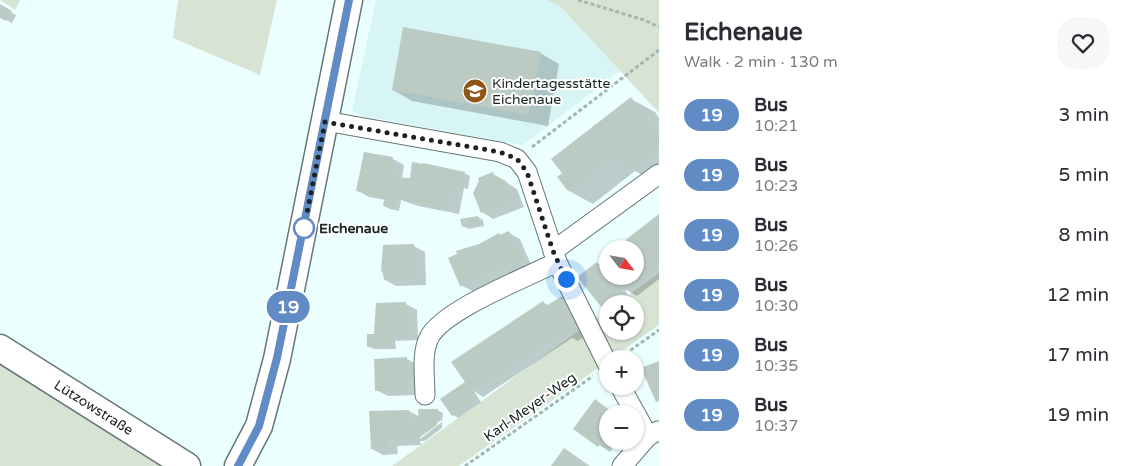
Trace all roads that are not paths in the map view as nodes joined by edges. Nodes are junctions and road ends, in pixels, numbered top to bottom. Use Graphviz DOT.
graph roads {
  1 [pos="349,0"];
  2 [pos="325,122"];
  3 [pos="659,174"];
  4 [pos="555,257"];
  5 [pos="0,348"];
  6 [pos="599,357"];
  7 [pos="425,395"];
  8 [pos="627,395"];
  9 [pos="654,433"];
  10 [pos="188,466"];
  11 [pos="238,466"];
  12 [pos="622,466"];
  1 -- 2 [label="street"];
  2 -- 4 [label="street"];
  2 -- 11 [label="street"];
  3 -- 4 [label="street"];
  4 -- 6 [label="street"];
  4 -- 7 [label="street"];
  5 -- 10 [label="street, Lützowstraße"];
  8 -- 9 [label="street"];
  9 -- 12 [label="street"];
}
